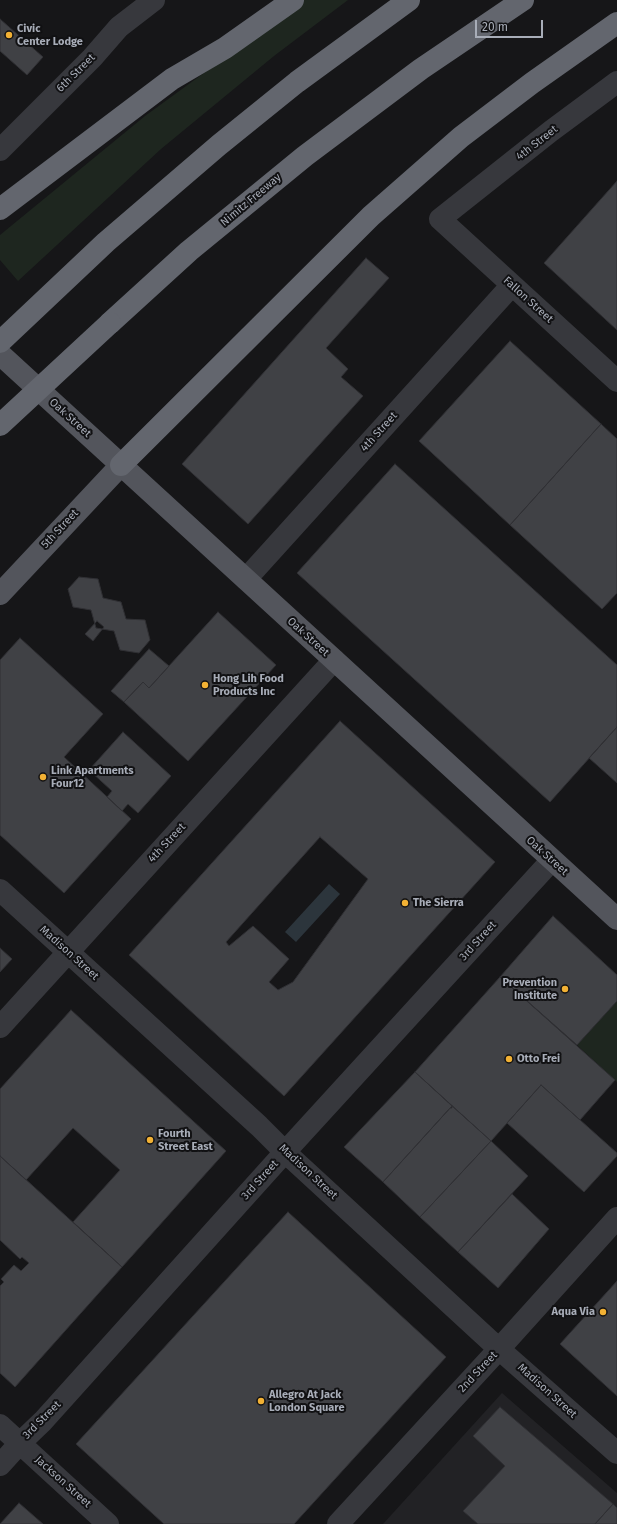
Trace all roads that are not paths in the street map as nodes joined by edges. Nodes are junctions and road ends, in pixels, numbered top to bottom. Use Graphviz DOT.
graph roads {
  1 [pos="154,0"];
  2 [pos="293,0"];
  3 [pos="409,0"];
  4 [pos="523,0"];
  5 [pos="617,23"];
  6 [pos="617,82"];
  7 [pos="0,150"];
  8 [pos="0,209"];
  9 [pos="440,219"];
  10 [pos="512,285"];
  11 [pos="0,342"];
  12 [pos="0,354"];
  13 [pos="617,381"];
  14 [pos="0,425"];
  15 [pos="121,465"];
  16 [pos="246,579"];
  17 [pos="0,594"];
  18 [pos="334,660"];
  19 [pos="552,860"];
  20 [pos="0,890"];
  21 [pos="617,919"];
  22 [pos="67,952"];
  23 [pos="0,1027"];
  24 [pos="285,1152"];
  25 [pos="617,1218"];
  26 [pos="499,1349"];
  27 [pos="0,1425"];
  28 [pos="20,1443"];
  29 [pos="617,1453"];
  30 [pos="0,1464"];
  31 [pos="108,1524"];
  32 [pos="338,1524"];
  1 -- 7 [label="street, 6th Street"];
  2 -- 8 [label="highway"];
  3 -- 11 [label="highway"];
  4 -- 14 [label="highway, Nimitz Freeway, bridge"];
  5 -- 15 [label="highway"];
  6 -- 9 [label="street, 4th Street"];
  9 -- 10 [label="street, Fallon Street"];
  10 -- 13 [label="street, Fallon Street"];
  10 -- 16 [label="street, 4th Street"];
  12 -- 15 [label="main road, Oak Street"];
  15 -- 16 [label="main road, Oak Street"];
  15 -- 17 [label="main road, 5th Street"];
  16 -- 18 [label="main road, Oak Street"];
  18 -- 19 [label="main road, Oak Street"];
  18 -- 22 [label="street, 4th Street"];
  19 -- 21 [label="main road, Oak Street"];
  19 -- 24 [label="street, 3rd Street"];
  20 -- 22 [label="street, Madison Street"];
  22 -- 23 [label="street, 4th Street"];
  22 -- 24 [label="street, Madison Street"];
  24 -- 26 [label="street, Madison Street"];
  24 -- 28 [label="street, 3rd Street"];
  25 -- 26 [label="street, 2nd Street"];
  26 -- 29 [label="street, Madison Street"];
  26 -- 32 [label="street, 2nd Street"];
  27 -- 28 [label="street, Jackson Street"];
  28 -- 30 [label="street, 3rd Street"];
  28 -- 31 [label="street, Jackson Street"];
}
